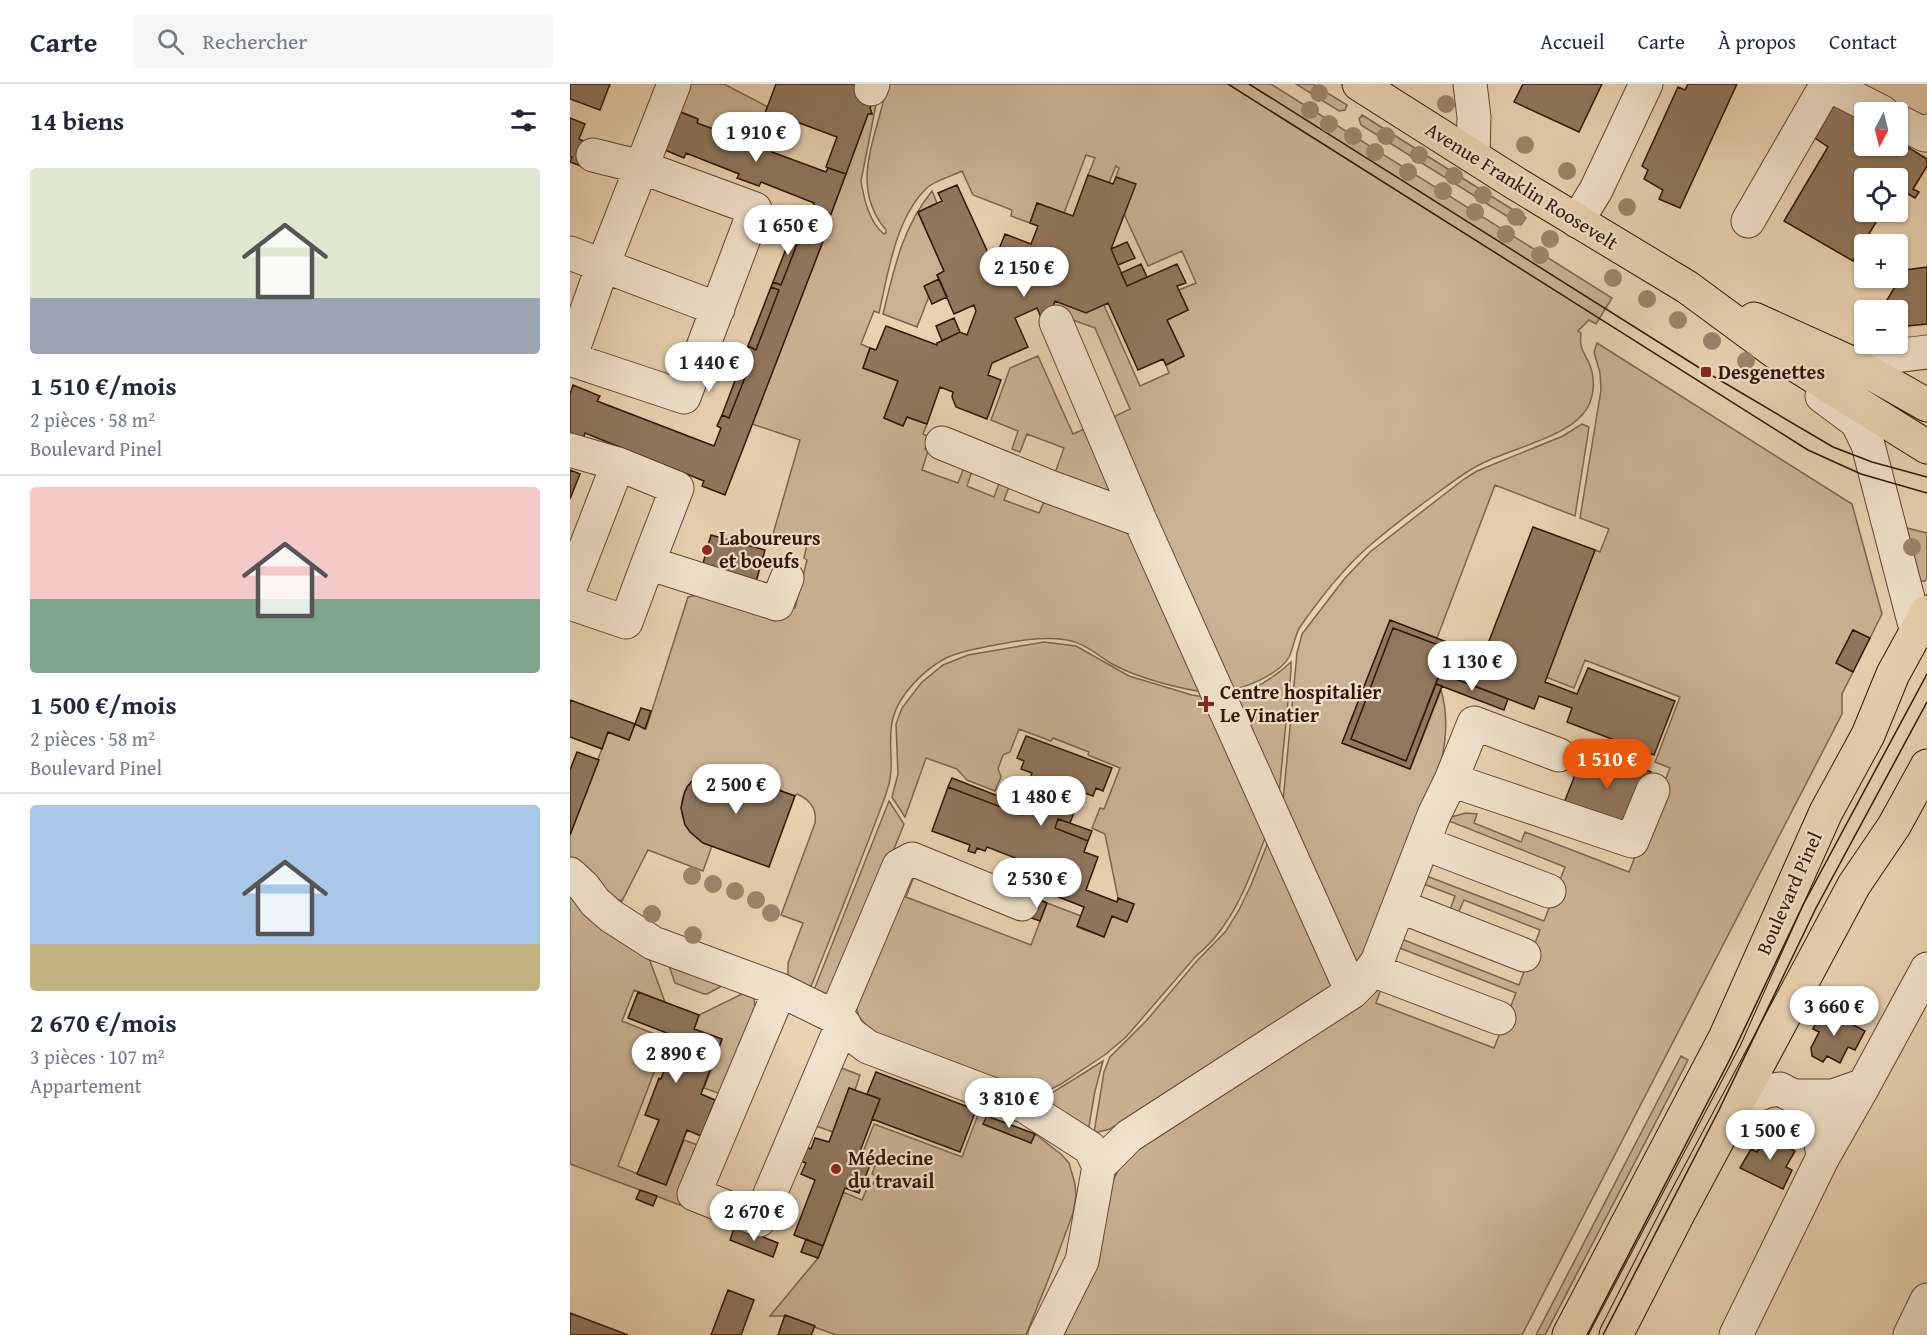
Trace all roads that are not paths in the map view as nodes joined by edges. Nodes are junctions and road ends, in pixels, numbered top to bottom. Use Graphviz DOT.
graph roads {
  1 [pos="674,84"];
  2 [pos="1359,84"];
  3 [pos="1470,84"];
  4 [pos="1646,84"];
  5 [pos="1827,84"];
  6 [pos="1862,102"];
  7 [pos="1908,126"];
  8 [pos="1927,131"];
  9 [pos="593,155"];
  10 [pos="1473,156"];
  11 [pos="641,167"];
  12 [pos="1577,220"];
  13 [pos="1748,220"];
  14 [pos="570,253"];
  15 [pos="603,265"];
  16 [pos="1687,287"];
  17 [pos="718,309"];
  18 [pos="1056,322"];
  19 [pos="1927,352"];
  20 [pos="1778,354"];
  21 [pos="570,358"];
  22 [pos="1858,366"];
  23 [pos="1927,405"];
  24 [pos="942,443"];
  25 [pos="1927,447"];
  26 [pos="570,450"];
  27 [pos="618,464"];
  28 [pos="1140,520"];
  29 [pos="648,563"];
  30 [pos="787,578"];
  31 [pos="570,588"];
  32 [pos="570,603"];
  33 [pos="1922,622"];
  34 [pos="1559,755"];
  35 [pos="1927,766"];
  36 [pos="1451,780"];
  37 [pos="1653,790"];
  38 [pos="1424,843"];
  39 [pos="570,873"];
  40 [pos="1548,891"];
  41 [pos="1022,904"];
  42 [pos="1399,906"];
  43 [pos="1524,955"];
  44 [pos="1927,969"];
  45 [pos="1362,981"];
  46 [pos="780,990"];
  47 [pos="1784,1015"];
  48 [pos="1499,1018"];
  49 [pos="842,1025"];
  50 [pos="1864,1085"];
  51 [pos="1786,1093"];
  52 [pos="1732,1114"];
  53 [pos="1823,1157"];
  54 [pos="1099,1166"];
  55 [pos="1927,1300"];
  56 [pos="1045,1335"];
  57 [pos="1569,1335"];
  58 [pos="1616,1335"];
  59 [pos="1736,1335"];
  60 [pos="1910,1335"];
  1 -- 11 [label="street"];
  2 -- 10 [label="main road, Avenue Franklin Roosevelt"];
  3 -- 10 [label="street"];
  4 -- 12 [label="street"];
  5 -- 6 [label="street"];
  5 -- 13 [label="street"];
  7 -- 8 [label="street"];
  9 -- 11 [label="street"];
  10 -- 12 [label="main road, Avenue Franklin Roosevelt"];
  11 -- 15 [label="street"];
  11 -- 17 [label="street"];
  12 -- 16 [label="main road, Avenue Franklin Roosevelt"];
  14 -- 15 [label="street"];
  15 -- 17 [label="street"];
  15 -- 21 [label="street"];
  16 -- 20 [label="main road, Avenue Franklin Roosevelt"];
  16 -- 22 [label="main road, Avenue Franklin Roosevelt"];
  17 -- 21 [label="street"];
  18 -- 28 [label="street"];
  19 -- 22 [label="street"];
  20 -- 25 [label="main road, Avenue Franklin Roosevelt"];
  20 -- 33 [label="street, Avenue Franklin Roosevelt"];
  22 -- 23 [label="main road, Avenue Franklin Roosevelt"];
  24 -- 28 [label="street"];
  26 -- 27 [label="street"];
  27 -- 29 [label="street"];
  27 -- 31 [label="street"];
  28 -- 45 [label="street"];
  29 -- 30 [label="street"];
  29 -- 32 [label="street"];
  33 -- 57 [label="main road, Boulevard Pinel"];
  34 -- 36 [label="street"];
  35 -- 47 [label="main road"];
  36 -- 37 [label="street"];
  36 -- 38 [label="street"];
  38 -- 40 [label="street"];
  38 -- 42 [label="street"];
  39 -- 46 [label="street"];
  41 -- 49 [label="street"];
  42 -- 43 [label="street"];
  42 -- 45 [label="street"];
  44 -- 50 [label="street"];
  45 -- 48 [label="street"];
  45 -- 54 [label="street"];
  46 -- 49 [label="street"];
  46 -- 49 [label="street"];
  47 -- 51 [label="street"];
  47 -- 52 [label="main road"];
  49 -- 54 [label="street"];
  50 -- 51 [label="street"];
  50 -- 53 [label="street"];
  51 -- 52 [label="street"];
  51 -- 53 [label="street"];
  52 -- 58 [label="main road"];
  53 -- 59 [label="street"];
  54 -- 56 [label="street"];
  55 -- 60 [label="street"];
}
